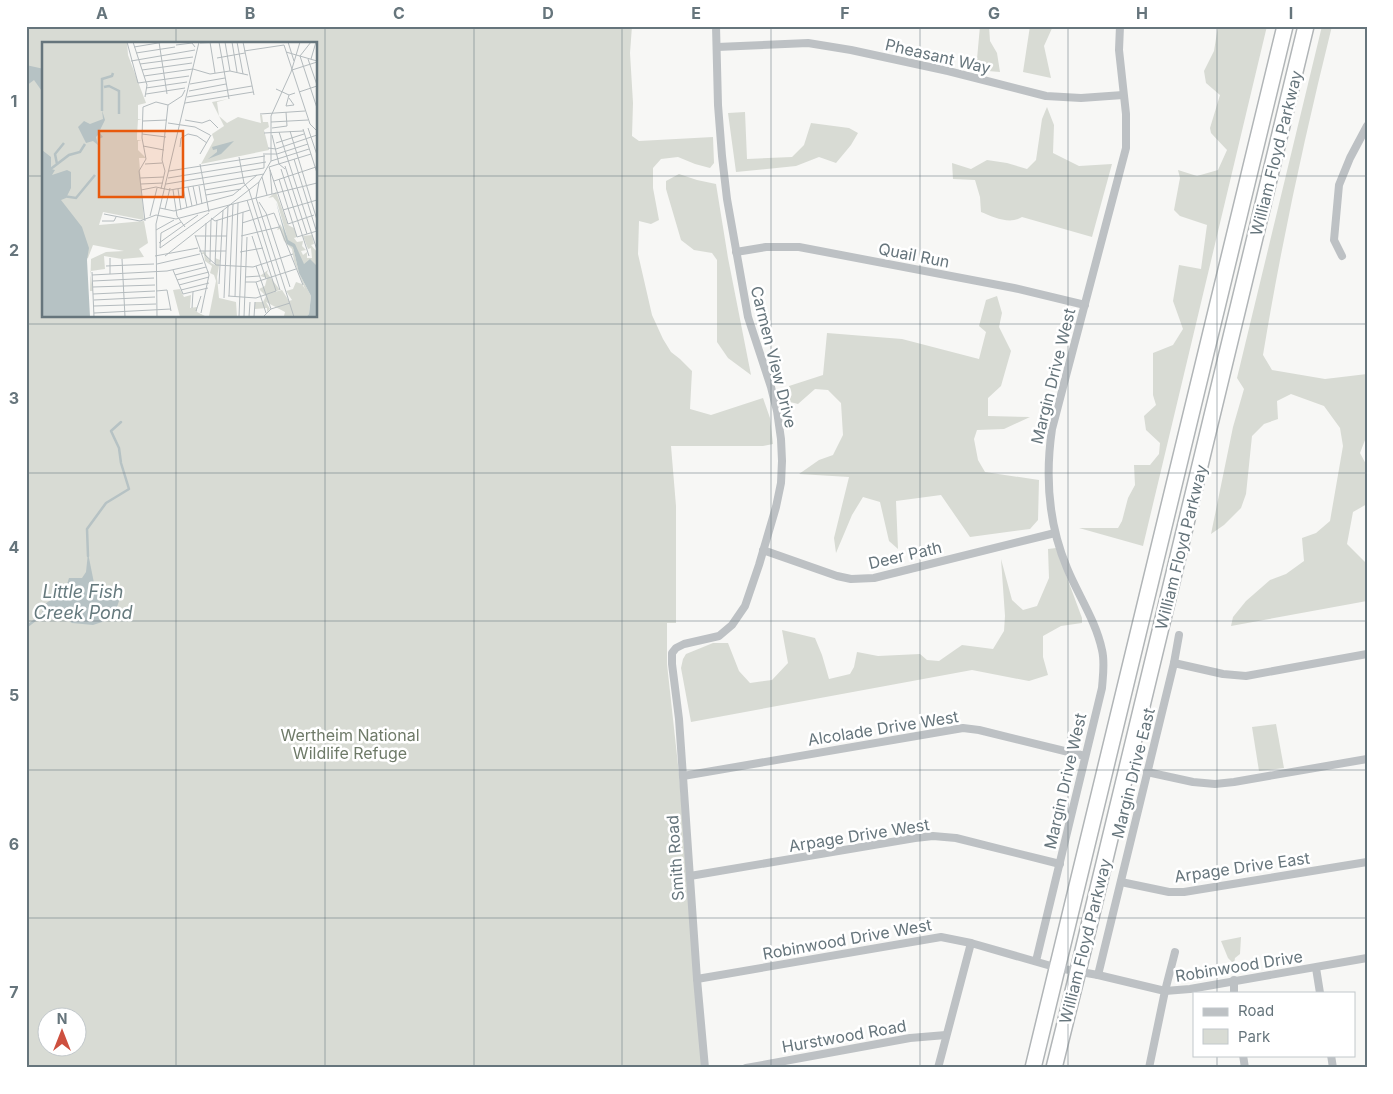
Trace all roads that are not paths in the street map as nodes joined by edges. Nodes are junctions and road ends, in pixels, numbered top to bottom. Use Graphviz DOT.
graph roads {
  1 [pos="716,26"];
  2 [pos="1120,26"];
  3 [pos="1285,26"];
  4 [pos="1306,26"];
  5 [pos="716,47"];
  6 [pos="1123,96"];
  7 [pos="1367,126"];
  8 [pos="736,252"];
  9 [pos="1342,256"];
  10 [pos="1085,305"];
  11 [pos="1055,533"];
  12 [pos="763,550"];
  13 [pos="1179,636"];
  14 [pos="676,648"];
  15 [pos="1367,654"];
  16 [pos="1174,663"];
  17 [pos="1085,756"];
  18 [pos="1367,758"];
  19 [pos="1147,772"];
  20 [pos="683,776"];
  21 [pos="1367,862"];
  22 [pos="1060,864"];
  23 [pos="690,876"];
  24 [pos="1121,882"];
  25 [pos="971,943"];
  26 [pos="1175,952"];
  27 [pos="1367,958"];
  28 [pos="1036,961"];
  29 [pos="1058,968"];
  30 [pos="1316,968"];
  31 [pos="1078,972"];
  32 [pos="1098,975"];
  33 [pos="697,979"];
  34 [pos="1234,980"];
  35 [pos="1165,991"];
  36 [pos="1234,992"];
  37 [pos="1320,992"];
  38 [pos="946,1035"];
  39 [pos="705,1068"];
  40 [pos="746,1068"];
  41 [pos="938,1068"];
  42 [pos="1034,1068"];
  43 [pos="1054,1068"];
  44 [pos="1149,1068"];
  1 -- 5 [label="street, Carmen View Drive"];
  2 -- 6 [label="street, Margin Drive West"];
  3 -- 29 [label="highway, William Floyd Parkway"];
  4 -- 31 [label="highway, William Floyd Parkway"];
  5 -- 6 [label="street, Pheasant Way"];
  5 -- 8 [label="street, Carmen View Drive"];
  6 -- 10 [label="street, Margin Drive West"];
  7 -- 9 [label="street"];
  8 -- 10 [label="street, Quail Run"];
  8 -- 12 [label="street, Carmen View Drive"];
  10 -- 11 [label="street, Margin Drive West"];
  11 -- 12 [label="street, Deer Path"];
  11 -- 17 [label="street, Margin Drive West"];
  12 -- 14 [label="street, Carmen View Drive"];
  13 -- 16 [label="street, Margin Drive East"];
  14 -- 20 [label="street, Smith Road"];
  15 -- 16 [label="street"];
  16 -- 19 [label="street, Margin Drive East"];
  17 -- 20 [label="street, Alcolade Drive West"];
  17 -- 22 [label="street, Margin Drive West"];
  18 -- 19 [label="street"];
  19 -- 24 [label="street, Margin Drive East"];
  20 -- 23 [label="street, Smith Road"];
  21 -- 24 [label="street, Arpage Drive East"];
  22 -- 23 [label="street, Arpage Drive West"];
  22 -- 28 [label="street, Margin Drive West"];
  23 -- 33 [label="street, Smith Road"];
  24 -- 32 [label="street, Margin Drive East"];
  25 -- 28 [label="street, Robinwood Drive West"];
  25 -- 33 [label="street, Robinwood Drive West"];
  25 -- 38 [label="street"];
  26 -- 35 [label="street"];
  27 -- 30 [label="street, Robinwood Drive"];
  28 -- 29 [label="street, Robinwood Drive West"];
  29 -- 31 [label="street, Robinwood Drive"];
  29 -- 42 [label="highway, William Floyd Parkway"];
  30 -- 34 [label="street, Robinwood Drive"];
  30 -- 37 [label="street"];
  31 -- 32 [label="street, Robinwood Drive"];
  31 -- 43 [label="highway, William Floyd Parkway"];
  32 -- 35 [label="street, Robinwood Drive"];
  33 -- 39 [label="street, Smith Road"];
  34 -- 35 [label="street, Robinwood Drive"];
  34 -- 36 [label="street"];
  35 -- 44 [label="street"];
  38 -- 40 [label="street, Hurstwood Road"];
  38 -- 41 [label="street"];
}
